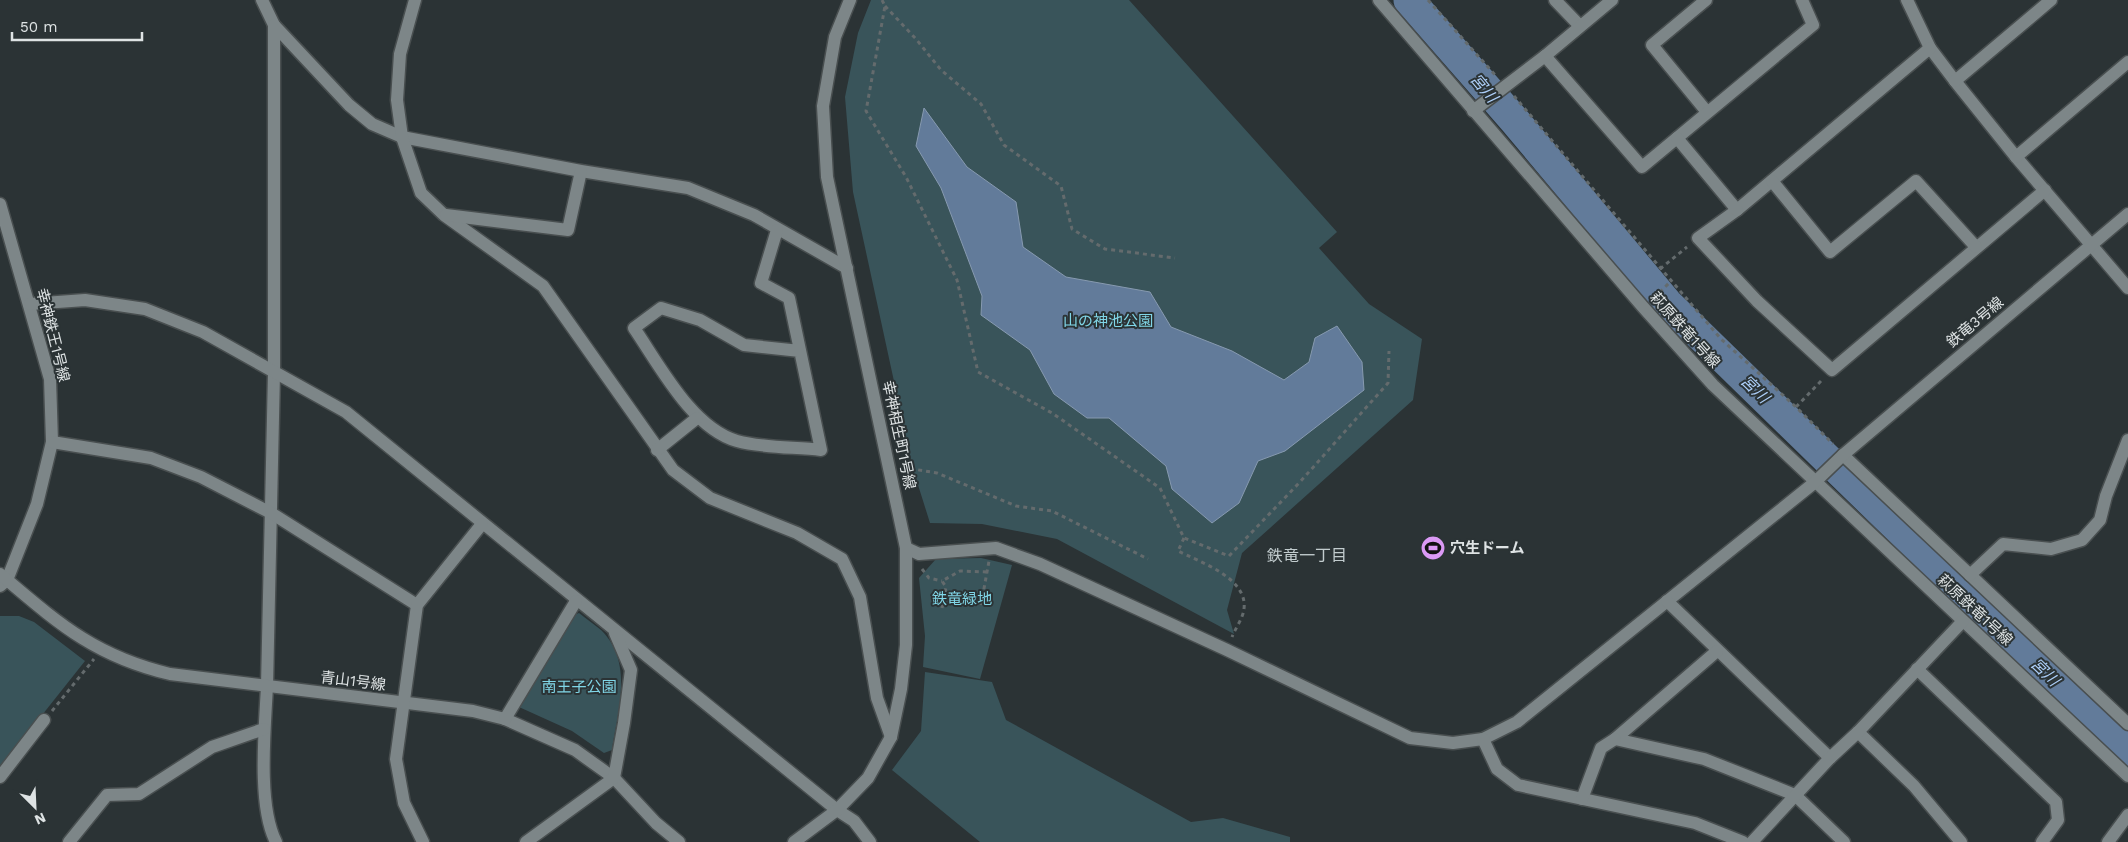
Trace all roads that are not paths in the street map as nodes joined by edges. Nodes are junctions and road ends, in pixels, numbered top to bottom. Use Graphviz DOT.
graph roads {
  1 [pos="262,0"];
  2 [pos="414,0"];
  3 [pos="850,0"];
  4 [pos="1379,0"];
  5 [pos="1555,0"];
  6 [pos="1612,0"];
  7 [pos="1706,0"];
  8 [pos="1802,0"];
  9 [pos="1907,0"];
  10 [pos="2051,0"];
  11 [pos="274,25"];
  12 [pos="1579,25"];
  13 [pos="1930,48"];
  14 [pos="1545,56"];
  15 [pos="2128,62"];
  16 [pos="1955,81"];
  17 [pos="1476,108"];
  18 [pos="1707,112"];
  19 [pos="402,137"];
  20 [pos="1677,138"];
  21 [pos="2016,157"];
  22 [pos="581,172"];
  23 [pos="1772,181"];
  24 [pos="2046,190"];
  25 [pos="0,204"];
  26 [pos="1737,210"];
  27 [pos="2128,214"];
  28 [pos="444,215"];
  29 [pos="777,230"];
  30 [pos="2091,245"];
  31 [pos="1976,247"];
  32 [pos="847,268"];
  33 [pos="2128,288"];
  34 [pos="30,304"];
  35 [pos="800,350"];
  36 [pos="274,373"];
  37 [pos="697,418"];
  38 [pos="2128,440"];
  39 [pos="52,442"];
  40 [pos="657,450"];
  41 [pos="1844,455"];
  42 [pos="1814,483"];
  43 [pos="271,513"];
  44 [pos="482,524"];
  45 [pos="906,548"];
  46 [pos="1970,574"];
  47 [pos="2,580"];
  48 [pos="576,601"];
  49 [pos="1667,601"];
  50 [pos="417,606"];
  51 [pos="1963,621"];
  52 [pos="614,630"];
  53 [pos="1717,651"];
  54 [pos="1917,668"];
  55 [pos="268,686"];
  56 [pos="402,703"];
  57 [pos="505,718"];
  58 [pos="44,720"];
  59 [pos="2128,724"];
  60 [pos="264,729"];
  61 [pos="1858,732"];
  62 [pos="891,737"];
  63 [pos="1483,739"];
  64 [pos="1615,739"];
  65 [pos="1830,758"];
  66 [pos="2128,776"];
  67 [pos="0,777"];
  68 [pos="614,778"];
  69 [pos="1795,795"];
  70 [pos="1582,798"];
  71 [pos="837,810"];
  72 [pos="2128,815"];
  73 [pos="69,842"];
  74 [pos="276,842"];
  75 [pos="423,842"];
  76 [pos="526,842"];
  77 [pos="679,842"];
  78 [pos="794,842"];
  79 [pos="870,842"];
  80 [pos="1743,842"];
  81 [pos="1752,842"];
  82 [pos="1844,842"];
  83 [pos="1961,842"];
  84 [pos="2042,842"];
  85 [pos="2108,842"];
  1 -- 11 [label="street"];
  2 -- 19 [label="street"];
  3 -- 32 [label="street, 幸神相生町1号線"];
  4 -- 17 [label="street, 萩原鉄竜1号線"];
  5 -- 12 [label="street"];
  6 -- 12 [label="street"];
  7 -- 18 [label="street"];
  8 -- 18 [label="street"];
  9 -- 13 [label="street"];
  10 -- 16 [label="street"];
  11 -- 19 [label="street"];
  11 -- 36 [label="street"];
  12 -- 14 [label="street"];
  13 -- 16 [label="street"];
  13 -- 23 [label="street"];
  14 -- 17 [label="street"];
  14 -- 20 [label="street"];
  15 -- 21 [label="street"];
  16 -- 21 [label="street"];
  17 -- 42 [label="street, 萩原鉄竜1号線"];
  18 -- 20 [label="street"];
  19 -- 22 [label="street"];
  19 -- 28 [label="street"];
  20 -- 26 [label="street"];
  21 -- 24 [label="street"];
  22 -- 28 [label="street"];
  22 -- 29 [label="street"];
  23 -- 26 [label="street"];
  23 -- 31 [label="street"];
  24 -- 30 [label="street"];
  24 -- 31 [label="street"];
  25 -- 34 [label="street, 幸神鉄王1号線"];
  26 -- 31 [label="street"];
  27 -- 30 [label="street, 鉄竜3号線"];
  28 -- 40 [label="street"];
  29 -- 32 [label="street"];
  29 -- 35 [label="street"];
  30 -- 33 [label="street"];
  30 -- 41 [label="street, 鉄竜3号線"];
  32 -- 45 [label="street, 幸神相生町1号線"];
  34 -- 36 [label="street"];
  34 -- 39 [label="street, 幸神鉄王1号線"];
  35 -- 37 [label="street"];
  35 -- 37 [label="street"];
  36 -- 43 [label="street"];
  36 -- 44 [label="street"];
  37 -- 40 [label="street"];
  38 -- 46 [label="street"];
  39 -- 43 [label="street"];
  39 -- 47 [label="street, 幸神鉄王1号線"];
  40 -- 62 [label="street"];
  41 -- 42 [label="street, 鉄竜3号線"];
  41 -- 46 [label="street"];
  42 -- 49 [label="street, 鉄竜3号線"];
  42 -- 51 [label="street, 萩原鉄竜1号線"];
  43 -- 50 [label="street"];
  43 -- 55 [label="street"];
  44 -- 48 [label="street"];
  44 -- 50 [label="street"];
  45 -- 62 [label="street, 幸神相生町1号線"];
  45 -- 63 [label="street, 鉄竜3号線"];
  46 -- 59 [label="street"];
  47 -- 55 [label="street, 青山1号線"];
  48 -- 52 [label="street"];
  48 -- 57 [label="street"];
  49 -- 53 [label="street"];
  49 -- 63 [label="street, 鉄竜3号線"];
  50 -- 56 [label="street"];
  51 -- 54 [label="street"];
  51 -- 66 [label="street, 萩原鉄竜1号線"];
  52 -- 68 [label="street"];
  52 -- 71 [label="street"];
  53 -- 64 [label="street"];
  53 -- 65 [label="street"];
  54 -- 61 [label="street"];
  54 -- 84 [label="street"];
  55 -- 56 [label="street, 青山1号線"];
  55 -- 60 [label="street"];
  56 -- 57 [label="street, 青山1号線"];
  56 -- 75 [label="street"];
  57 -- 68 [label="street, 青山1号線"];
  58 -- 67 [label="street"];
  60 -- 73 [label="street"];
  60 -- 74 [label="street"];
  61 -- 65 [label="street"];
  61 -- 83 [label="street"];
  62 -- 71 [label="street, 幸神相生町1号線"];
  63 -- 70 [label="street"];
  64 -- 69 [label="street"];
  64 -- 70 [label="street"];
  65 -- 69 [label="street"];
  68 -- 76 [label="street"];
  68 -- 77 [label="street, 青山1号線"];
  69 -- 81 [label="street"];
  69 -- 82 [label="street"];
  70 -- 80 [label="street"];
  71 -- 78 [label="street, 幸神相生町1号線"];
  71 -- 79 [label="street"];
  72 -- 85 [label="street"];
}
